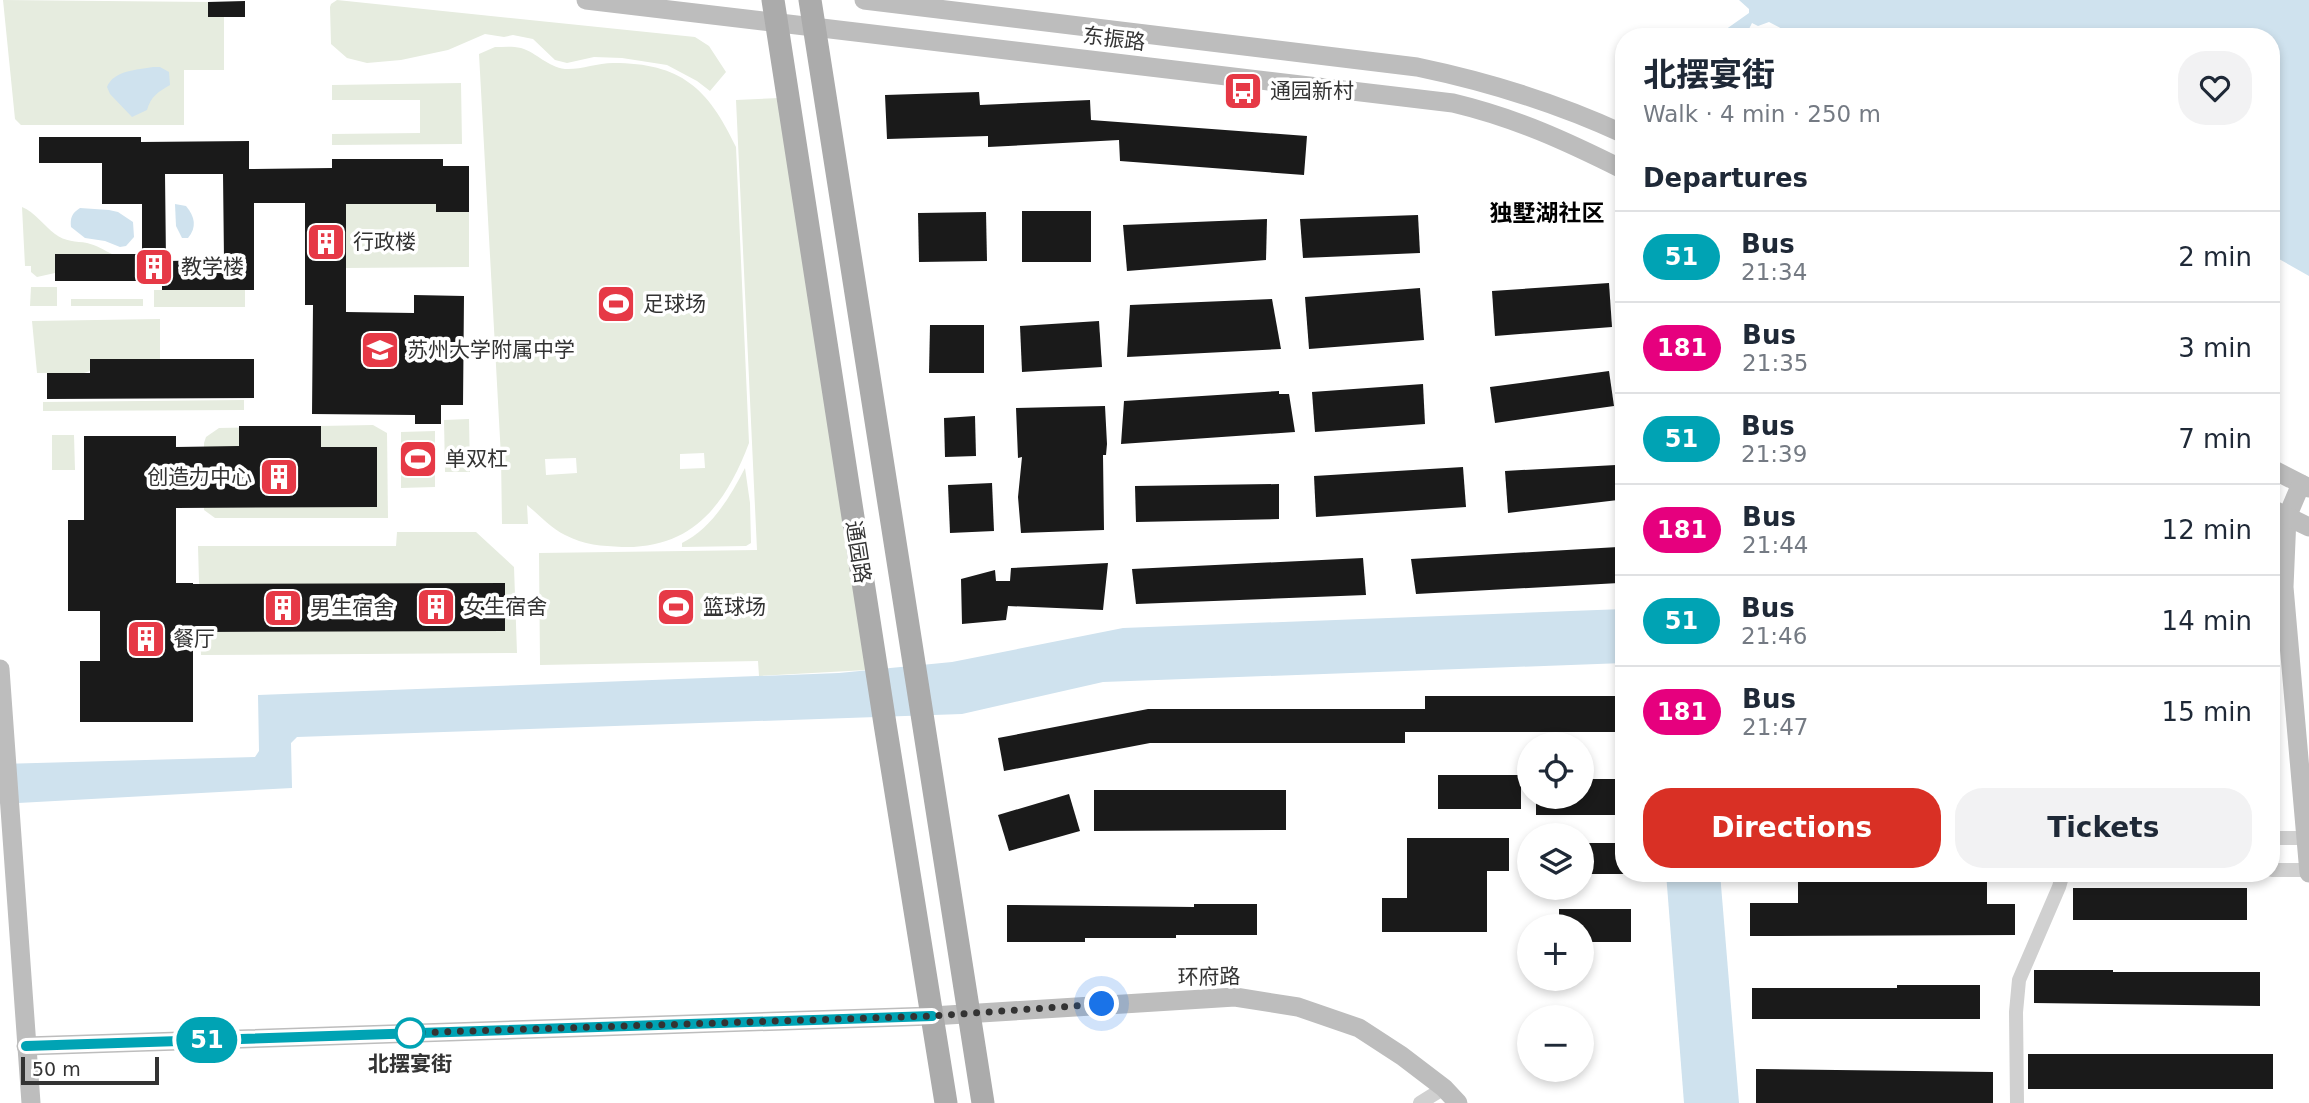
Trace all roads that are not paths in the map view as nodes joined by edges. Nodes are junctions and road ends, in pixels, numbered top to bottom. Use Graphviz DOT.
graph roads {
  1 [pos="586,0"];
  2 [pos="810,0"];
  3 [pos="864,0"];
  4 [pos="774,11"];
  5 [pos="814,27"];
  6 [pos="1615,130"];
  7 [pos="1615,166"];
  8 [pos="2280,473"];
  9 [pos="2305,486"];
  10 [pos="2280,512"];
  11 [pos="2280,513"];
  12 [pos="2309,527"];
  13 [pos="2280,528"];
  14 [pos="0,669"];
  15 [pos="2280,838"];
  16 [pos="2306,838"];
  17 [pos="2280,870"];
  18 [pos="2309,871"];
  19 [pos="2060,882"];
  20 [pos="969,1012"];
  21 [pos="932,1016"];
  22 [pos="26,1046"];
  23 [pos="1444,1088"];
  24 [pos="31,1103"];
  25 [pos="946,1103"];
  26 [pos="983,1103"];
  27 [pos="1420,1103"];
  28 [pos="1458,1103"];
  29 [pos="2017,1103"];
  1 -- 4 [label="main road, 东振路"];
  2 -- 5 [label="main road, 通园路"];
  3 -- 6 [label="main road, 东振路"];
  4 -- 5 [label="main road, 东振路"];
  4 -- 21 [label="main road, 通园路"];
  5 -- 7 [label="main road, 东振路"];
  5 -- 20 [label="main road, 通园路"];
  8 -- 9 [label="main road"];
  9 -- 10 [label="main road"];
  11 -- 12 [label="main road"];
  13 -- 16 [label="main road"];
  14 -- 22 [label="main road"];
  15 -- 16 [label="street"];
  16 -- 18 [label="main road"];
  17 -- 18 [label="street"];
  19 -- 29 [label="street"];
  20 -- 21 [label="main road, 环府路"];
  20 -- 23 [label="main road, 环府路"];
  20 -- 26 [label="main road, 通园路"];
  21 -- 22 [label="main road"];
  21 -- 25 [label="main road, 通园路"];
  22 -- 24 [label="main road"];
  23 -- 27 [label="street"];
  23 -- 28 [label="main road, 环府路"];
}
